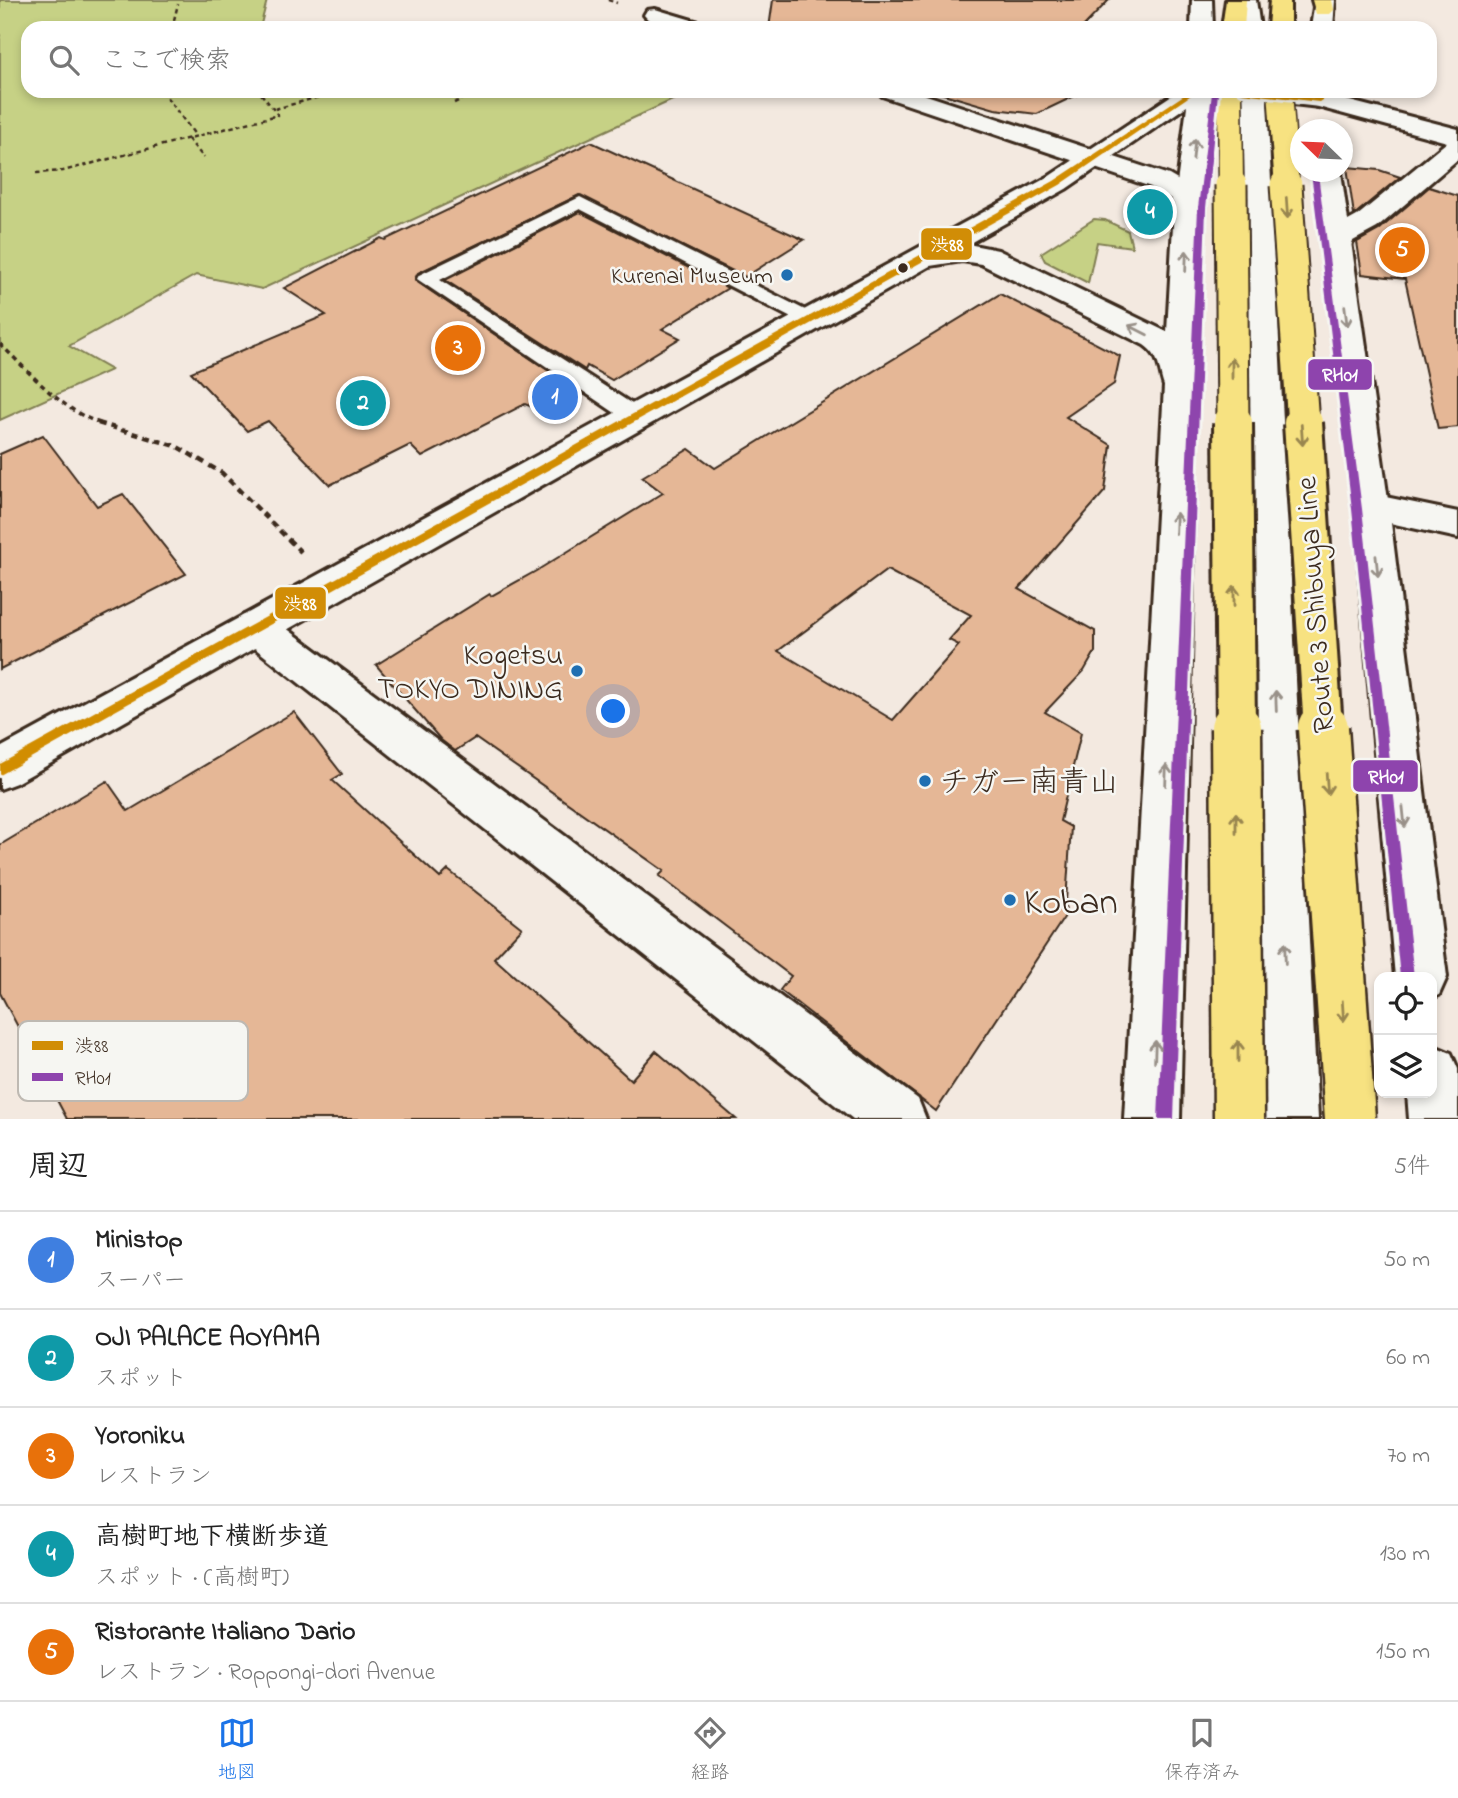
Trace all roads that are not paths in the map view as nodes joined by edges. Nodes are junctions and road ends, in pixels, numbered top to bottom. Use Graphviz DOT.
graph roads {
  1 [pos="684,0"];
  2 [pos="1202,0"];
  3 [pos="1236,0"];
  4 [pos="1246,0"];
  5 [pos="1280,0"];
  6 [pos="672,21"];
  7 [pos="1202,21"];
  8 [pos="1234,21"];
  9 [pos="1248,21"];
  10 [pos="1279,21"];
  11 [pos="912,98"];
  12 [pos="1184,98"];
  13 [pos="1200,98"];
  14 [pos="1253,98"];
  15 [pos="1253,98"];
  16 [pos="1254,98"];
  17 [pos="1320,98"];
  18 [pos="1326,98"];
  19 [pos="1322,119"];
  20 [pos="1458,137"];
  21 [pos="1458,146"];
  22 [pos="1096,158"];
  23 [pos="1329,182"];
  24 [pos="1188,207"];
  25 [pos="1337,248"];
  26 [pos="810,320"];
  27 [pos="1180,402"];
  28 [pos="635,416"];
  29 [pos="1371,507"];
  30 [pos="1458,525"];
  31 [pos="256,627"];
  32 [pos="0,771"];
  33 [pos="1421,972"];
  34 [pos="1435,1098"];
  35 [pos="898,1119"];
  36 [pos="1152,1119"];
  37 [pos="1239,1119"];
  38 [pos="1290,1119"];
  39 [pos="1350,1119"];
  40 [pos="1437,1119"];
  1 -- 6 [label="main road"];
  2 -- 7 [label="main road"];
  3 -- 8 [label="highway"];
  4 -- 9 [label="main road"];
  5 -- 10 [label="highway"];
  11 -- 22 [label="main road"];
  12 -- 22 [label="main road"];
  24 -- 13 [label="main road, one-way"];
  37 -- 14 [label="highway, one-way, bridge"];
  38 -- 15 [label="main road, one-way"];
  16 -- 39 [label="highway, Route 3 Shibuya Line, one-way, bridge"];
  17 -- 19 [label="main road"];
  18 -- 20 [label="main road"];
  21 -- 25 [label="main road"];
  22 -- 24 [label="main road"];
  22 -- 26 [label="main road"];
  23 -- 25 [label="main road"];
  27 -- 24 [label="main road, one-way"];
  25 -- 29 [label="main road, one-way"];
  27 -- 26 [label="main road, one-way"];
  26 -- 28 [label="main road"];
  26 -- 28 [label="lane"];
  36 -- 27 [label="main road, one-way"];
  28 -- 31 [label="main road"];
  29 -- 30 [label="main road"];
  29 -- 33 [label="main road, one-way"];
  31 -- 32 [label="main road"];
  31 -- 35 [label="main road"];
  34 -- 40 [label="main road"];
}
